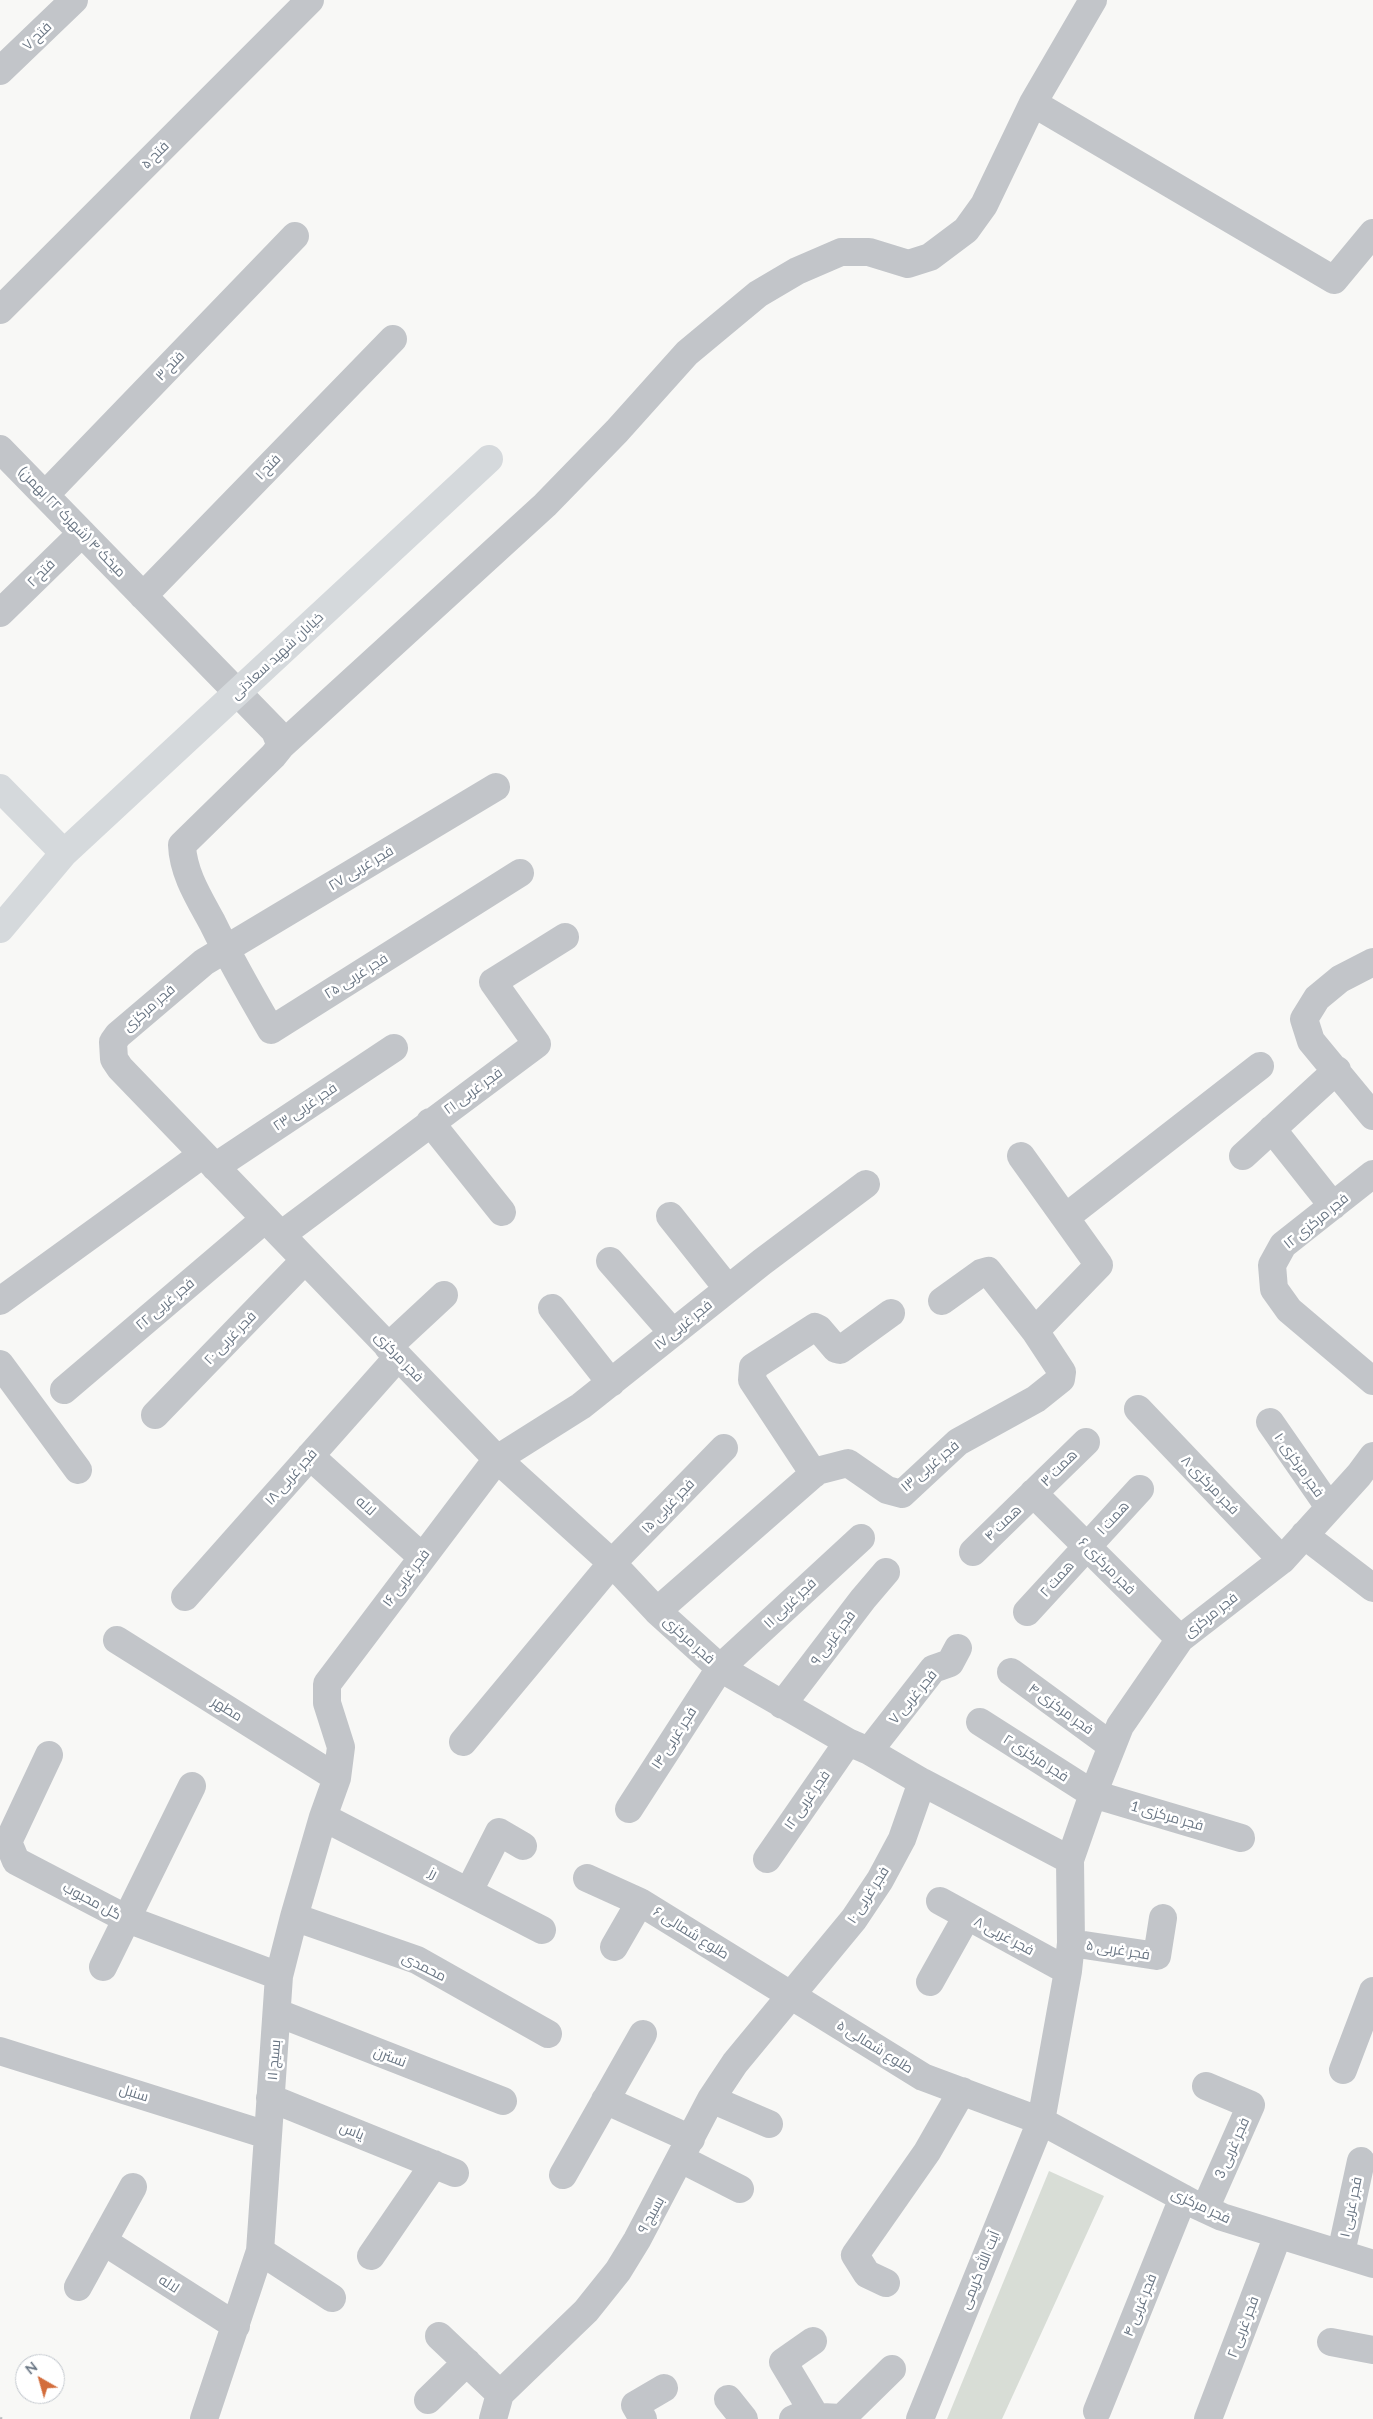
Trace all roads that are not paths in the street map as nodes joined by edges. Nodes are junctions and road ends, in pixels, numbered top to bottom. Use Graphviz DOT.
graph roads {
  1 [pos="74,0"];
  2 [pos="310,0"];
  3 [pos="1092,0"];
  4 [pos="0,71"];
  5 [pos="1033,103"];
  6 [pos="1373,233"];
  7 [pos="296,236"];
  8 [pos="0,310"];
  9 [pos="393,339"];
  10 [pos="0,449"];
  11 [pos="489,459"];
  12 [pos="46,495"];
  13 [pos="82,533"];
  14 [pos="143,596"];
  15 [pos="0,614"];
  16 [pos="238,692"];
  17 [pos="278,739"];
  18 [pos="496,787"];
  19 [pos="0,788"];
  20 [pos="63,854"];
  21 [pos="520,873"];
  22 [pos="0,929"];
  23 [pos="565,937"];
  24 [pos="225,949"];
  25 [pos="1366,966"];
  26 [pos="394,1048"];
  27 [pos="1260,1066"];
  28 [pos="1337,1070"];
  29 [pos="1373,1116"];
  30 [pos="430,1122"];
  31 [pos="1272,1129"];
  32 [pos="1020,1156"];
  33 [pos="1242,1156"];
  34 [pos="209,1160"];
  35 [pos="1373,1174"];
  36 [pos="866,1184"];
  37 [pos="1334,1206"];
  38 [pos="502,1212"];
  39 [pos="670,1216"];
  40 [pos="1066,1217"];
  41 [pos="273,1227"];
  42 [pos="305,1260"];
  43 [pos="610,1261"];
  44 [pos="728,1289"];
  45 [pos="444,1295"];
  46 [pos="0,1301"];
  47 [pos="942,1301"];
  48 [pos="552,1308"];
  49 [pos="891,1313"];
  50 [pos="1035,1331"];
  51 [pos="673,1333"];
  52 [pos="393,1352"];
  53 [pos="0,1364"];
  54 [pos="1373,1381"];
  55 [pos="611,1382"];
  56 [pos="64,1390"];
  57 [pos="1138,1409"];
  58 [pos="155,1415"];
  59 [pos="1270,1422"];
  60 [pos="1086,1442"];
  61 [pos="724,1448"];
  62 [pos="310,1456"];
  63 [pos="1373,1456"];
  64 [pos="496,1459"];
  65 [pos="78,1470"];
  66 [pos="814,1474"];
  67 [pos="1140,1489"];
  68 [pos="1033,1494"];
  69 [pos="1329,1507"];
  70 [pos="1304,1535"];
  71 [pos="861,1538"];
  72 [pos="1086,1546"];
  73 [pos="973,1552"];
  74 [pos="422,1557"];
  75 [pos="1282,1560"];
  76 [pos="612,1563"];
  77 [pos="886,1572"];
  78 [pos="1373,1588"];
  79 [pos="185,1597"];
  80 [pos="657,1611"];
  81 [pos="1027,1612"];
  82 [pos="1180,1639"];
  83 [pos="117,1640"];
  84 [pos="958,1648"];
  85 [pos="720,1668"];
  86 [pos="1011,1672"];
  87 [pos="326,1703"];
  88 [pos="782,1705"];
  89 [pos="980,1722"];
  90 [pos="463,1742"];
  91 [pos="858,1746"];
  92 [pos="1112,1746"];
  93 [pos="49,1755"];
  94 [pos="337,1778"];
  95 [pos="922,1782"];
  96 [pos="192,1786"];
  97 [pos="1093,1794"];
  98 [pos="628,1809"];
  99 [pos="323,1817"];
  100 [pos="1241,1838"];
  101 [pos="523,1846"];
  102 [pos="767,1859"];
  103 [pos="1070,1860"];
  104 [pos="588,1878"];
  105 [pos="470,1891"];
  106 [pos="940,1901"];
  107 [pos="640,1902"];
  108 [pos="294,1916"];
  109 [pos="968,1916"];
  110 [pos="1163,1918"];
  111 [pos="127,1919"];
  112 [pos="542,1930"];
  113 [pos="1071,1942"];
  114 [pos="614,1948"];
  115 [pos="103,1968"];
  116 [pos="1068,1971"];
  117 [pos="279,1976"];
  118 [pos="930,1982"];
  119 [pos="1373,1991"];
  120 [pos="791,1996"];
  121 [pos="278,2013"];
  122 [pos="548,2034"];
  123 [pos="643,2034"];
  124 [pos="1364,2040"];
  125 [pos="0,2051"];
  126 [pos="1343,2070"];
  127 [pos="1206,2086"];
  128 [pos="962,2091"];
  129 [pos="270,2098"];
  130 [pos="711,2099"];
  131 [pos="606,2100"];
  132 [pos="503,2101"];
  133 [pos="1041,2121"];
  134 [pos="769,2124"];
  135 [pos="268,2135"];
  136 [pos="686,2149"];
  137 [pos="1361,2161"];
  138 [pos="563,2175"];
  139 [pos="134,2188"];
  140 [pos="740,2189"];
  141 [pos="1194,2204"];
  142 [pos="1278,2234"];
  143 [pos="103,2241"];
  144 [pos="260,2251"];
  145 [pos="1341,2252"];
  146 [pos="371,2256"];
  147 [pos="1373,2264"];
  148 [pos="886,2283"];
  149 [pos="78,2287"];
  150 [pos="332,2298"];
  151 [pos="236,2326"];
  152 [pos="439,2336"];
  153 [pos="813,2341"];
  154 [pos="1331,2342"];
  155 [pos="1373,2350"];
  156 [pos="467,2362"];
  157 [pos="892,2369"];
  158 [pos="664,2388"];
  159 [pos="428,2400"];
  160 [pos="496,2406"];
  161 [pos="1097,2411"];
  162 [pos="805,2418"];
  163 [pos="204,2419"];
  164 [pos="643,2419"];
  165 [pos="920,2419"];
  166 [pos="1208,2419"];
  1 -- 4 [label="street, فتح ۷"];
  2 -- 8 [label="street, فتح ۵"];
  3 -- 5 [label="street"];
  5 -- 6 [label="street"];
  5 -- 17 [label="street"];
  7 -- 12 [label="street, فتح ۳"];
  9 -- 14 [label="street, فتح ۱"];
  10 -- 12 [label="street, (شهرک ۲۲ بهمن) میخک ۴"];
  11 -- 16 [label="main road, خیابان شهید سعادتی"];
  12 -- 13 [label="street, (شهرک ۲۲ بهمن) میخک ۴"];
  13 -- 14 [label="street, (شهرک ۲۲ بهمن) میخک ۴"];
  13 -- 15 [label="street, فتح ۲"];
  14 -- 16 [label="street, (شهرک ۲۲ بهمن) میخک ۴"];
  16 -- 17 [label="street, (شهرک ۲۲ بهمن) میخک ۴"];
  16 -- 20 [label="main road, خیابان شهید سعادتی"];
  17 -- 24 [label="street"];
  18 -- 24 [label="street, فجر غربی ۲۷"];
  19 -- 20 [label="main road"];
  20 -- 22 [label="main road, خیابان شهید سعادتی"];
  21 -- 24 [label="street, فجر غربی ۲۵"];
  23 -- 30 [label="street, فجر غربی ۲۱"];
  24 -- 34 [label="street, فجر مرکزی"];
  25 -- 28 [label="street"];
  26 -- 34 [label="street, فجر غربی ۲۳"];
  27 -- 40 [label="street"];
  28 -- 29 [label="street"];
  28 -- 31 [label="street"];
  30 -- 38 [label="street"];
  30 -- 41 [label="street, فجر غربی ۲۱"];
  31 -- 33 [label="street"];
  31 -- 37 [label="street"];
  32 -- 40 [label="street"];
  34 -- 41 [label="street, فجر مرکزی"];
  34 -- 46 [label="street, فجر غربی ۲۳"];
  35 -- 37 [label="street, فجر مرکزی ۱۲"];
  36 -- 44 [label="street, فجر غربی ۱۷"];
  37 -- 54 [label="street, فجر مرکزی ۱۲"];
  39 -- 44 [label="street"];
  40 -- 50 [label="street"];
  41 -- 42 [label="street, فجر مرکزی"];
  41 -- 56 [label="street, فجر غربی ۲۲"];
  42 -- 52 [label="street, فجر مرکزی"];
  42 -- 58 [label="street, فجر غربی ۲۰"];
  43 -- 51 [label="street"];
  44 -- 51 [label="street, فجر غربی ۱۷"];
  45 -- 52 [label="street, فجر غربی ۱۸"];
  47 -- 50 [label="street, فجر غربی ۱۳"];
  48 -- 55 [label="street"];
  49 -- 66 [label="street"];
  50 -- 66 [label="street, فجر غربی ۱۳"];
  51 -- 55 [label="street, فجر غربی ۱۷"];
  52 -- 62 [label="street, فجر غربی ۱۸"];
  52 -- 64 [label="street, فجر مرکزی"];
  53 -- 65 [label="street"];
  55 -- 64 [label="street, فجر غربی ۱۷"];
  57 -- 75 [label="street, فجر مرکزی ۸"];
  59 -- 69 [label="street, فجر مرکزی ۱۰"];
  60 -- 68 [label="street, همت ۳"];
  61 -- 76 [label="street, فجر غربی ۱۵"];
  62 -- 74 [label="street, لاله"];
  62 -- 79 [label="street, فجر غربی ۱۸"];
  63 -- 69 [label="street, فجر مرکزی"];
  64 -- 74 [label="street, فجر غربی ۱۶"];
  64 -- 76 [label="street, فجر مرکزی"];
  66 -- 80 [label="street, فجر غربی ۱۳"];
  67 -- 72 [label="street, همت ۱"];
  68 -- 72 [label="street, فجر مرکزی ۶"];
  68 -- 73 [label="street, همت ۴"];
  69 -- 70 [label="street, فجر مرکزی"];
  70 -- 75 [label="street, فجر مرکزی"];
  70 -- 78 [label="street"];
  71 -- 85 [label="street, فجر غربی ۱۱"];
  72 -- 81 [label="street, همت ۲"];
  72 -- 82 [label="street, فجر مرکزی ۶"];
  74 -- 87 [label="street, فجر غربی ۱۶"];
  75 -- 82 [label="street, فجر مرکزی"];
  76 -- 80 [label="street, فجر مرکزی"];
  76 -- 90 [label="street, فجر غربی ۱۵"];
  77 -- 88 [label="street, فجر غربی ۹"];
  80 -- 85 [label="street, فجر مرکزی"];
  82 -- 92 [label="street, فجر مرکزی"];
  83 -- 94 [label="street, مطهر"];
  84 -- 91 [label="street, فجر غربی ۷"];
  85 -- 88 [label="street, فجر مرکزی"];
  85 -- 98 [label="street, فجر غربی ۱۴"];
  86 -- 92 [label="street, فجر مرکزی ۴"];
  87 -- 94 [label="street, بسیج ۱۱"];
  88 -- 91 [label="street, فجر مرکزی"];
  89 -- 97 [label="street, فجر مرکزی ۲"];
  91 -- 95 [label="street, فجر مرکزی"];
  91 -- 102 [label="street, فجر غربی ۱۲"];
  92 -- 97 [label="street, فجر مرکزی"];
  93 -- 111 [label="street, گل محبوب"];
  94 -- 99 [label="street, بسیج ۱۱"];
  95 -- 103 [label="street, فجر مرکزی"];
  95 -- 120 [label="street, فجر غربی ۱۰"];
  96 -- 111 [label="street"];
  97 -- 100 [label="street, فجر مرکزی 1"];
  97 -- 103 [label="street, فجر مرکزی"];
  99 -- 105 [label="street, رز"];
  99 -- 108 [label="street, بسیج ۱۱"];
  101 -- 105 [label="street"];
  103 -- 113 [label="street, فجر مرکزی"];
  104 -- 107 [label="street, طلوع شمالی ۶"];
  105 -- 112 [label="street, رز"];
  106 -- 109 [label="street, فجر غربی ۸"];
  107 -- 114 [label="street"];
  107 -- 120 [label="street, طلوع شمالی ۶"];
  108 -- 117 [label="street, بسیج ۱۱"];
  108 -- 122 [label="street, محمدی"];
  109 -- 116 [label="street, فجر غربی ۸"];
  109 -- 118 [label="street"];
  110 -- 113 [label="street, فجر غربی ۵"];
  111 -- 115 [label="street"];
  111 -- 117 [label="street, گل محبوب"];
  113 -- 116 [label="street, فجر مرکزی"];
  116 -- 133 [label="street, آیت الله کریمی"];
  117 -- 121 [label="street, بسیج ۱۱"];
  119 -- 124 [label="street"];
  120 -- 128 [label="street, طلوع شمالی ۵"];
  120 -- 130 [label="street, بسیج ۹"];
  121 -- 129 [label="street, بسیج ۱۱"];
  121 -- 132 [label="street, نسترن"];
  123 -- 131 [label="street"];
  124 -- 126 [label="street"];
  125 -- 135 [label="street, سنبل"];
  127 -- 141 [label="street, فجر غربی 3"];
  128 -- 133 [label="street, طلوع شمالی ۵"];
  128 -- 148 [label="street"];
  129 -- 135 [label="street, بسیج ۱۱"];
  129 -- 146 [label="street, یاس"];
  130 -- 134 [label="street"];
  130 -- 136 [label="street, بسیج ۹"];
  131 -- 136 [label="street"];
  131 -- 138 [label="street"];
  133 -- 141 [label="street, فجر مرکزی"];
  133 -- 165 [label="street, آیت الله کریمی"];
  135 -- 144 [label="street, بسیج ۱۱"];
  136 -- 140 [label="street"];
  136 -- 160 [label="street, بسیج ۹"];
  137 -- 145 [label="street, فجر غربی ۱"];
  139 -- 143 [label="street"];
  141 -- 142 [label="street, فجر مرکزی"];
  141 -- 161 [label="street, فجر غربی ۴"];
  142 -- 145 [label="street, فجر مرکزی"];
  142 -- 166 [label="street, فجر غربی ۲"];
  143 -- 149 [label="street"];
  143 -- 151 [label="street, لاله"];
  144 -- 150 [label="street"];
  144 -- 151 [label="street, بسیج ۱۱"];
  145 -- 147 [label="street, فجر مرکزی"];
  151 -- 163 [label="street, بسیج ۱۱"];
  152 -- 156 [label="street"];
  153 -- 162 [label="street"];
  154 -- 155 [label="street"];
  156 -- 159 [label="street"];
  156 -- 160 [label="street"];
  157 -- 162 [label="street"];
  158 -- 164 [label="street"];
}
